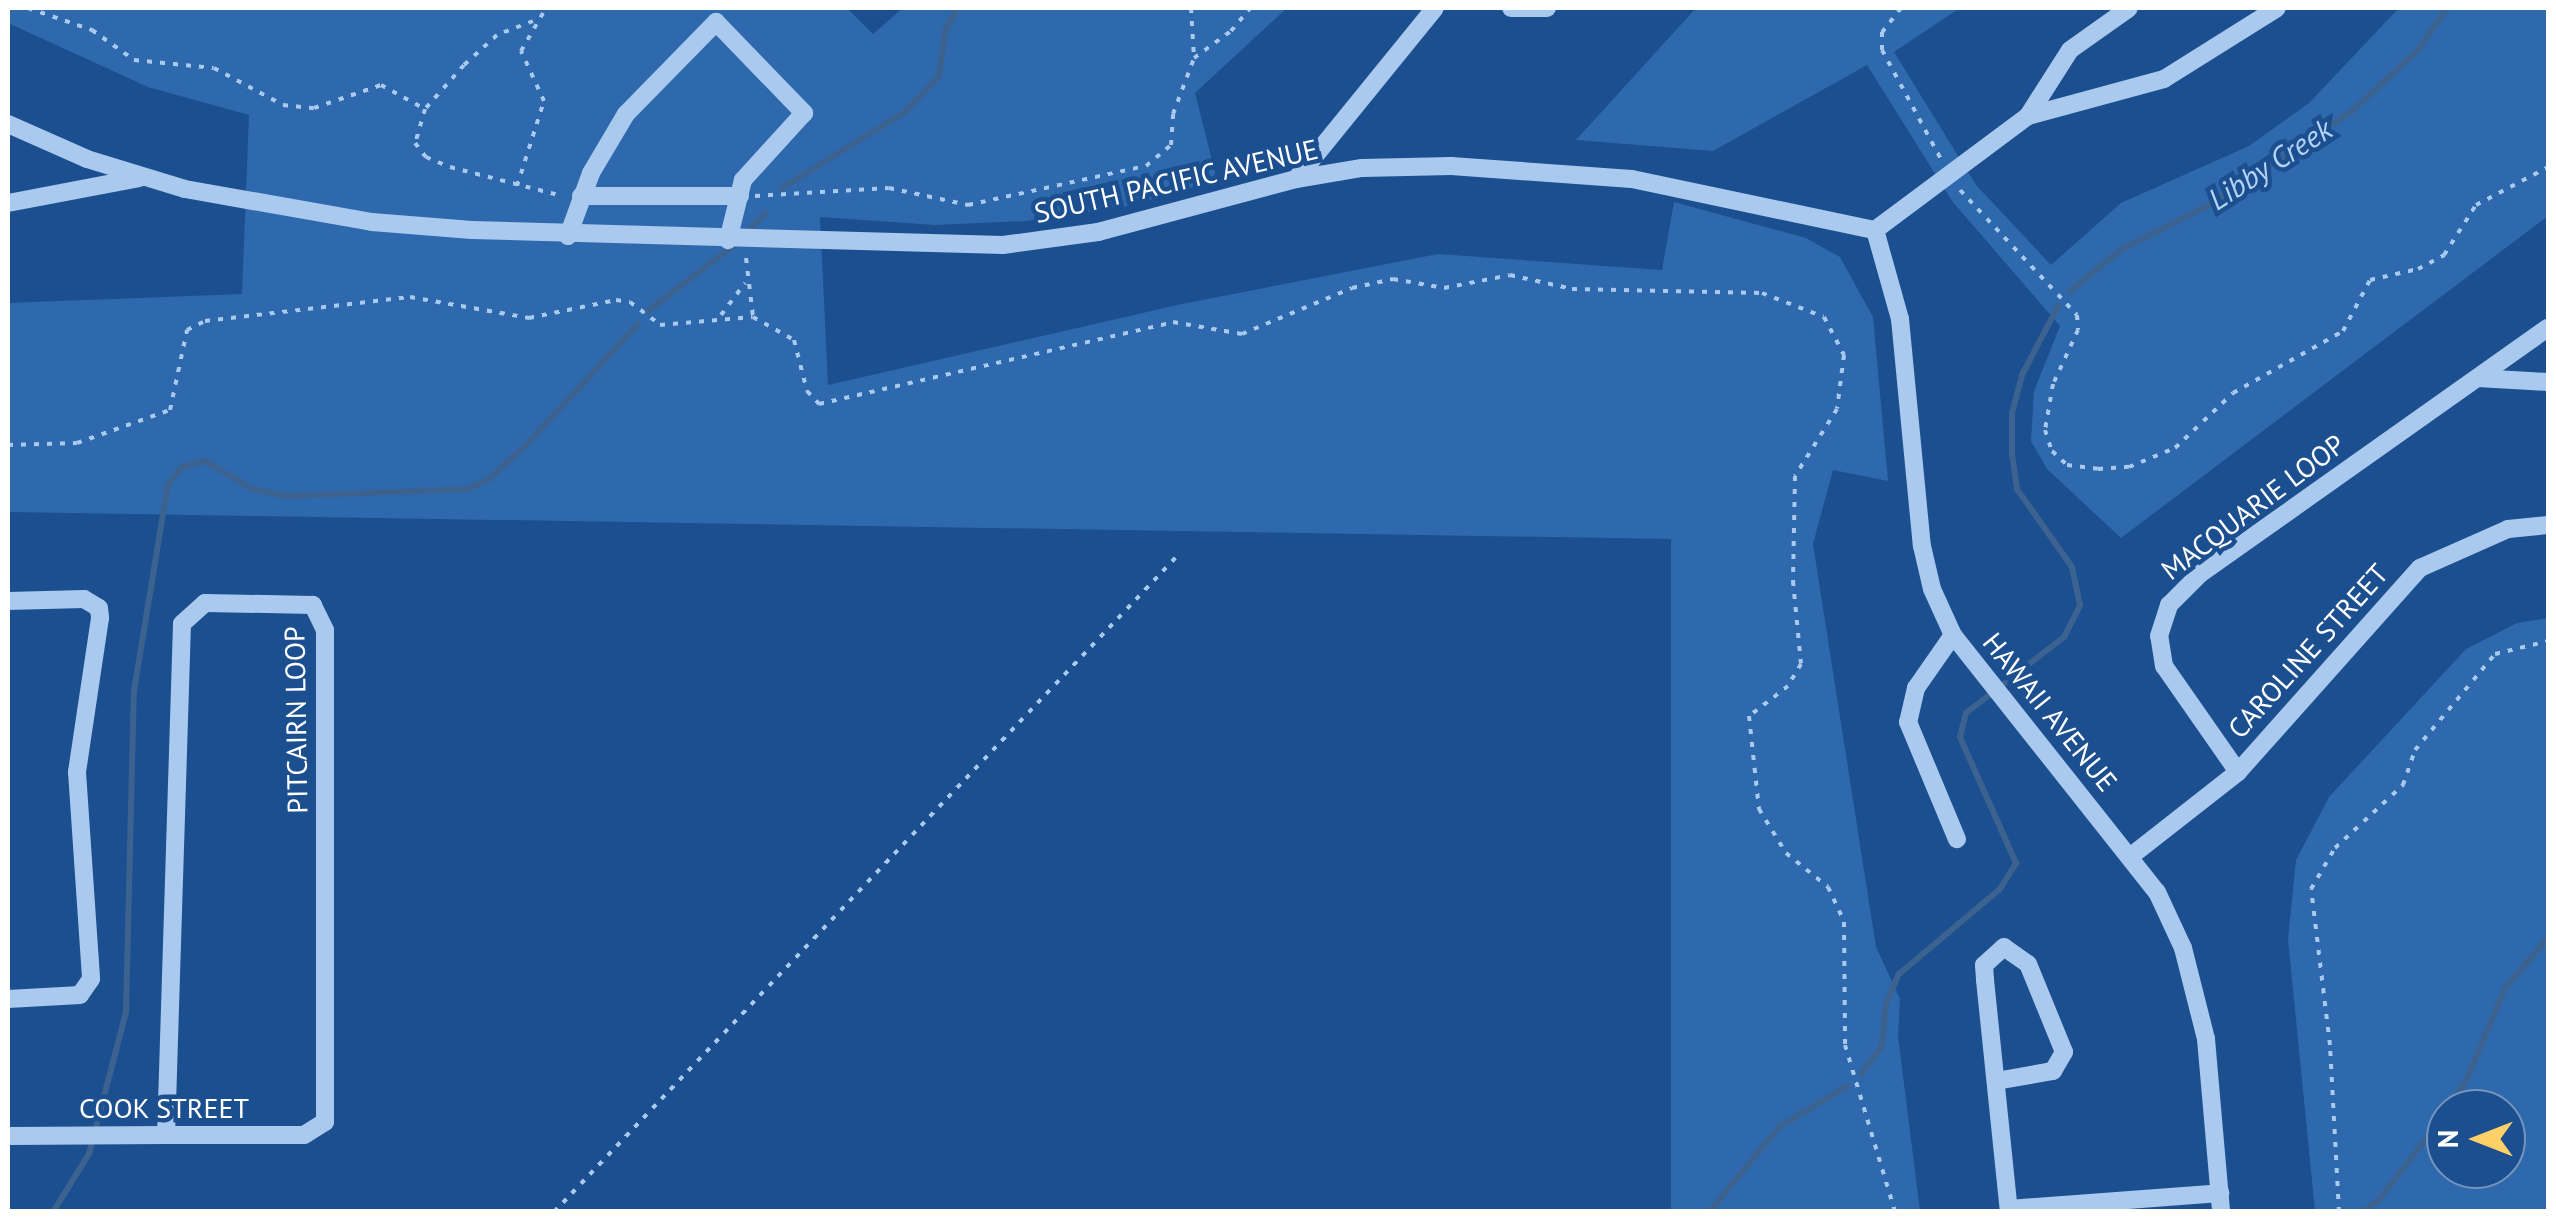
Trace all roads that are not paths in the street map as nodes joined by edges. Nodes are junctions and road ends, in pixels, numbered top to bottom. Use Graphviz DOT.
graph roads {
  1 [pos="1434,8"];
  2 [pos="1511,8"];
  3 [pos="1547,8"];
  4 [pos="2130,8"];
  5 [pos="2277,8"];
  6 [pos="2028,116"];
  7 [pos="8,124"];
  8 [pos="139,178"];
  9 [pos="1296,179"];
  10 [pos="581,196"];
  11 [pos="740,196"];
  12 [pos="8,203"];
  13 [pos="1875,230"];
  14 [pos="568,236"];
  15 [pos="738,240"];
  16 [pos="2548,328"];
  17 [pos="2478,378"];
  18 [pos="2548,382"];
  19 [pos="2548,525"];
  20 [pos="8,600"];
  21 [pos="1952,635"];
  22 [pos="2238,772"];
  23 [pos="1957,839"];
  24 [pos="2131,856"];
  25 [pos="8,998"];
  26 [pos="1996,1081"];
  27 [pos="320,1129"];
  28 [pos="8,1136"];
  29 [pos="166,1136"];
  30 [pos="2221,1202"];
  31 [pos="2009,1210"];
  1 -- 9 [label="street"];
  2 -- 3 [label="street"];
  4 -- 6 [label="street"];
  5 -- 6 [label="street"];
  6 -- 13 [label="street"];
  7 -- 8 [label="street, SOUTH PACIFIC AVENUE"];
  8 -- 12 [label="street"];
  8 -- 14 [label="street, SOUTH PACIFIC AVENUE"];
  9 -- 13 [label="street, SOUTH PACIFIC AVENUE"];
  9 -- 15 [label="street, SOUTH PACIFIC AVENUE"];
  10 -- 11 [label="street"];
  10 -- 11 [label="street"];
  10 -- 14 [label="street"];
  11 -- 15 [label="street"];
  13 -- 21 [label="street, HAWAII AVENUE"];
  14 -- 15 [label="street, SOUTH PACIFIC AVENUE"];
  16 -- 17 [label="street, MACQUARIE LOOP"];
  17 -- 18 [label="street"];
  17 -- 22 [label="street, MACQUARIE LOOP"];
  19 -- 22 [label="street, CAROLINE STREET"];
  20 -- 25 [label="street"];
  21 -- 23 [label="street"];
  21 -- 24 [label="street, HAWAII AVENUE"];
  22 -- 24 [label="street, CAROLINE STREET"];
  24 -- 30 [label="street, HAWAII AVENUE"];
  26 -- 26 [label="street"];
  26 -- 31 [label="street"];
  27 -- 29 [label="street, COOK STREET"];
  27 -- 29 [label="street, PITCAIRN LOOP"];
  28 -- 29 [label="street, COOK STREET"];
  30 -- 31 [label="street"];
}
